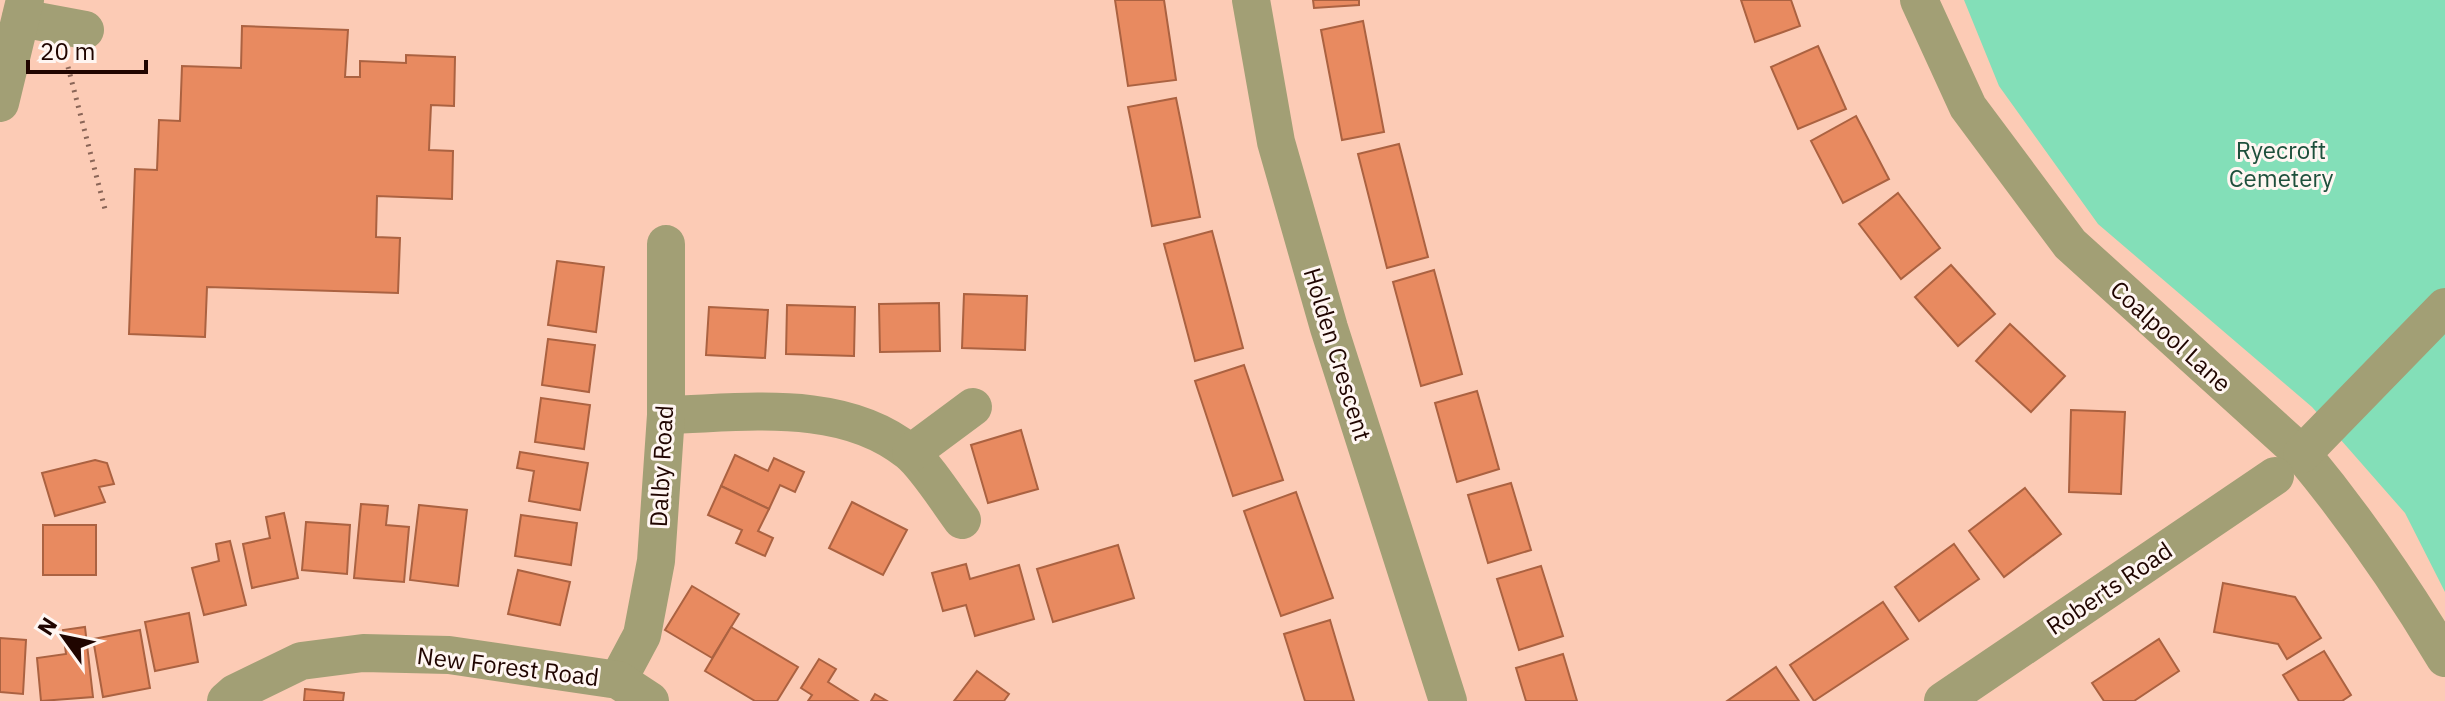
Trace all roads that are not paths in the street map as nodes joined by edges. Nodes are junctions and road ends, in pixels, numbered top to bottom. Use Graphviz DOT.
graph roads {
  1 [pos="1251,0"];
  2 [pos="1919,0"];
  3 [pos="23,9"];
  4 [pos="71,28"];
  5 [pos="0,103"];
  6 [pos="666,244"];
  7 [pos="2445,307"];
  8 [pos="973,407"];
  9 [pos="666,415"];
  10 [pos="911,453"];
  11 [pos="2289,465"];
  12 [pos="962,520"];
  13 [pos="2445,658"];
  14 [pos="618,680"];
  15 [pos="226,701"];
  16 [pos="650,701"];
  17 [pos="1448,701"];
  18 [pos="1943,701"];
  1 -- 17 [label="street, Holden Crescent"];
  2 -- 11 [label="street, Coalpool Lane"];
  3 -- 4 [label="street"];
  3 -- 5 [label="street"];
  6 -- 9 [label="street, Dalby Road"];
  7 -- 11 [label="street, Roberts Road"];
  8 -- 10 [label="street"];
  9 -- 10 [label="street"];
  9 -- 14 [label="street, Dalby Road"];
  10 -- 12 [label="street"];
  11 -- 13 [label="street, Coalpool Lane"];
  11 -- 18 [label="street, Roberts Road"];
  14 -- 15 [label="street, New Forest Road"];
  14 -- 16 [label="street, New Forest Road"];
}
